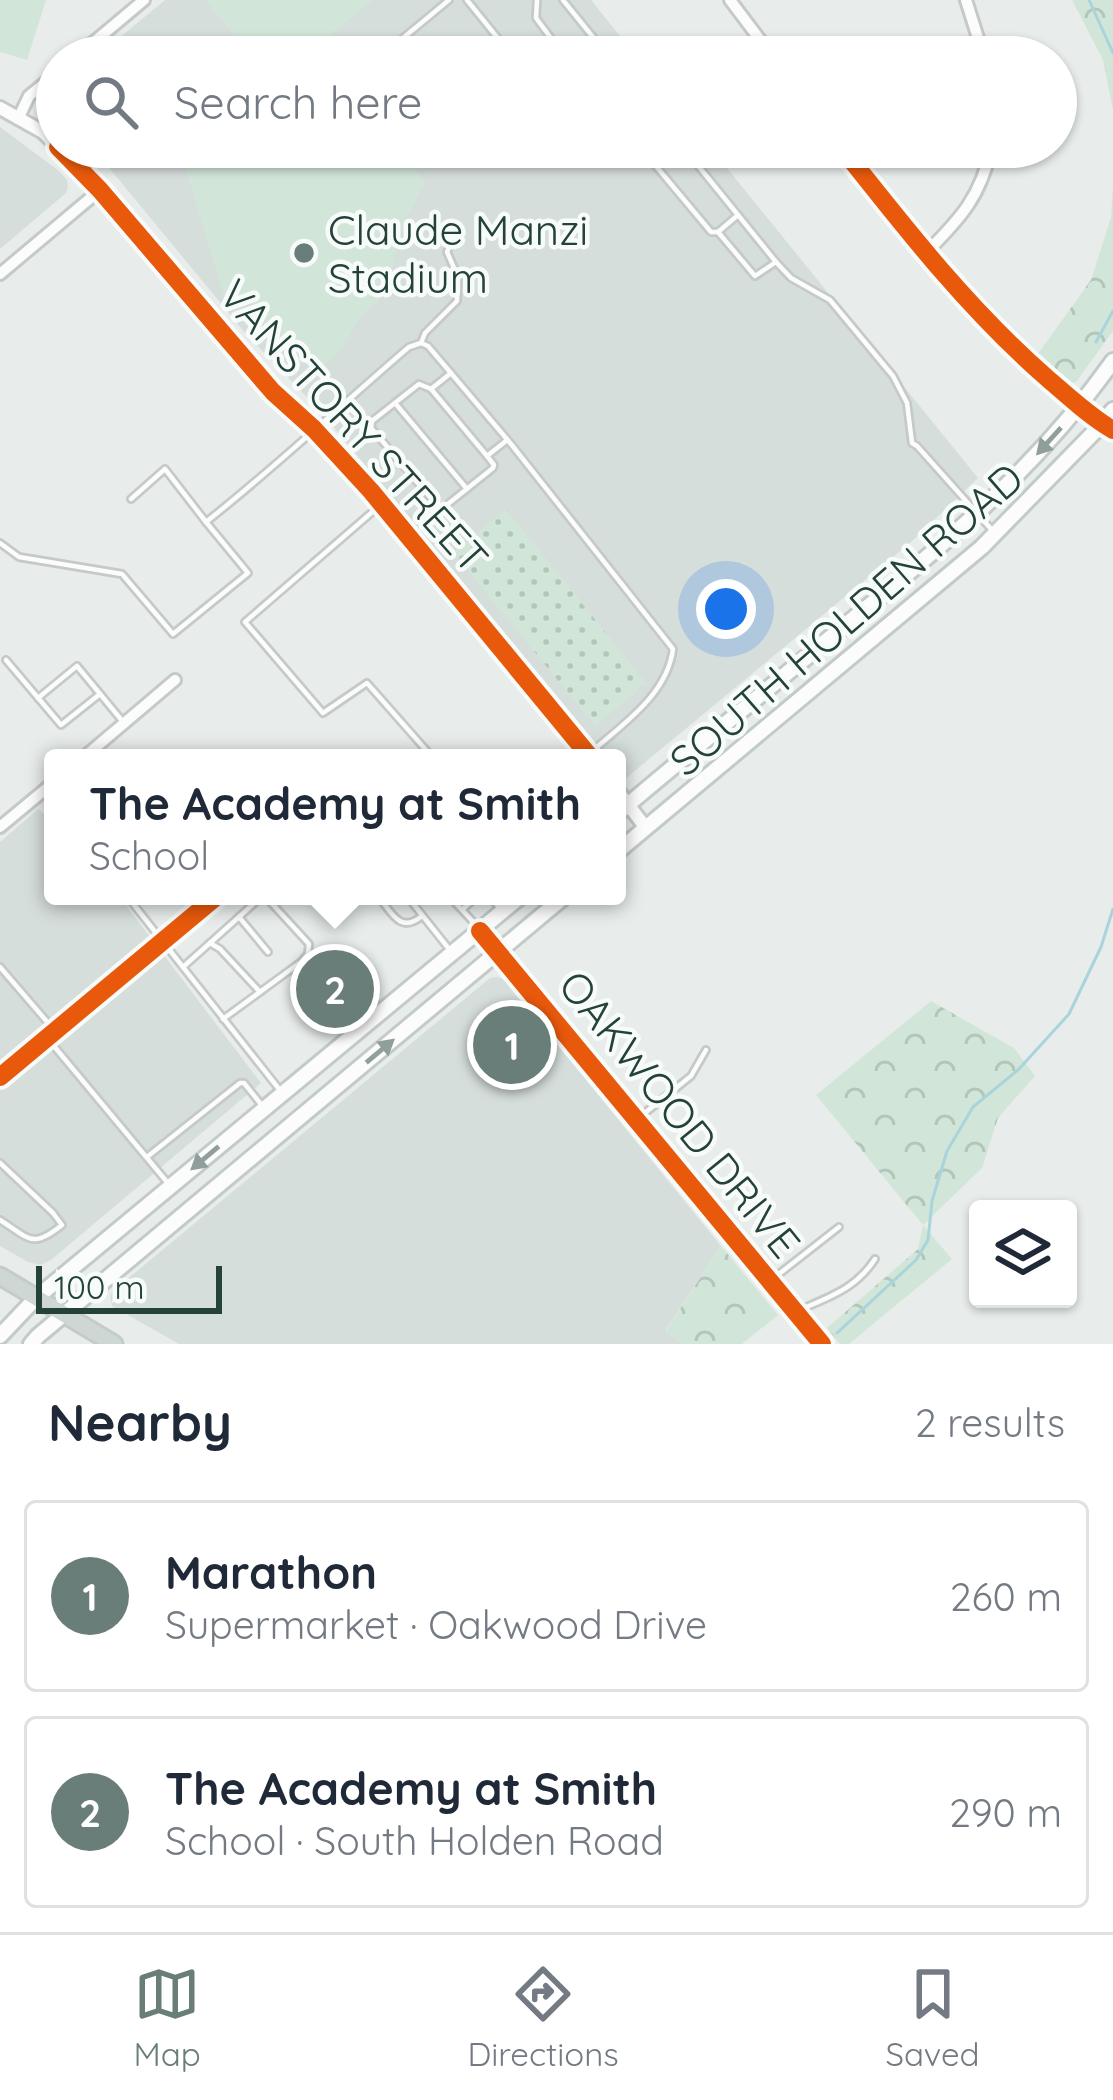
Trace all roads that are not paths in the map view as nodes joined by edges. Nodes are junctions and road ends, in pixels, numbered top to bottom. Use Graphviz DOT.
graph roads {
  1 [pos="144,0"];
  2 [pos="449,0"];
  3 [pos="467,0"];
  4 [pos="537,0"];
  5 [pos="563,0"];
  6 [pos="730,0"];
  7 [pos="966,0"];
  8 [pos="101,36"];
  9 [pos="405,36"];
  10 [pos="496,36"];
  11 [pos="550,36"];
  12 [pos="593,36"];
  13 [pos="757,36"];
  14 [pos="977,36"];
  15 [pos="36,90"];
  16 [pos="0,109"];
  17 [pos="18,119"];
  18 [pos="36,129"];
  19 [pos="79,168"];
  20 [pos="657,168"];
  21 [pos="700,168"];
  22 [pos="857,168"];
  23 [pos="986,168"];
  24 [pos="100,190"];
  25 [pos="738,215"];
  26 [pos="718,232"];
  27 [pos="452,240"];
  28 [pos="925,254"];
  29 [pos="776,262"];
  30 [pos="0,274"];
  31 [pos="421,343"];
  32 [pos="1113,361"];
  33 [pos="451,373"];
  34 [pos="430,389"];
  35 [pos="394,403"];
  36 [pos="1081,407"];
  37 [pos="1113,410"];
  38 [pos="1108,427"];
  39 [pos="314,429"];
  40 [pos="509,442"];
  41 [pos="488,456"];
  42 [pos="467,489"];
  43 [pos="131,499"];
  44 [pos="382,503"];
  45 [pos="978,514"];
  46 [pos="206,522"];
  47 [pos="996,534"];
  48 [pos="0,543"];
  49 [pos="0,653"];
  50 [pos="3,662"];
  51 [pos="176,680"];
  52 [pos="100,694"];
  53 [pos="38,698"];
  54 [pos="124,724"];
  55 [pos="94,749"];
  56 [pos="425,749"];
  57 [pos="583,749"];
  58 [pos="598,749"];
  59 [pos="44,795"];
  60 [pos="626,807"];
  61 [pos="626,811"];
  62 [pos="0,827"];
  63 [pos="646,828"];
  64 [pos="626,845"];
  65 [pos="134,905"];
  66 [pos="206,905"];
  67 [pos="253,905"];
  68 [pos="272,905"];
  69 [pos="386,905"];
  70 [pos="414,905"];
  71 [pos="459,905"];
  72 [pos="467,905"];
  73 [pos="497,905"];
  74 [pos="511,905"];
  75 [pos="554,905"];
  76 [pos="463,909"];
  77 [pos="503,912"];
  78 [pos="422,916"];
  79 [pos="239,917"];
  80 [pos="480,931"];
  81 [pos="162,942"];
  82 [pos="209,943"];
  83 [pos="500,951"];
  84 [pos="268,952"];
  85 [pos="452,954"];
  86 [pos="0,967"];
  87 [pos="183,967"];
  88 [pos="260,992"];
  89 [pos="224,1019"];
  90 [pos="51,1034"];
  91 [pos="706,1051"];
  92 [pos="317,1066"];
  93 [pos="0,1077"];
  94 [pos="335,1088"];
  95 [pos="283,1094"];
  96 [pos="265,1108"];
  97 [pos="636,1120"];
  98 [pos="147,1157"];
  99 [pos="0,1163"];
  100 [pos="171,1186"];
  101 [pos="0,1220"];
  102 [pos="838,1227"];
  103 [pos="875,1259"];
  104 [pos="0,1276"];
  105 [pos="770,1281"];
  106 [pos="37,1298"];
  107 [pos="796,1312"];
  108 [pos="64,1314"];
  109 [pos="0,1336"];
  110 [pos="32,1344"];
  111 [pos="114,1344"];
  112 [pos="822,1344"];
  1 -- 8 [label="street"];
  2 -- 9 [label="lane"];
  3 -- 10 [label="lane"];
  4 -- 11 [label="lane"];
  5 -- 12 [label="lane"];
  6 -- 13 [label="street"];
  7 -- 14 [label="street"];
  15 -- 17 [label="street"];
  16 -- 17 [label="street, VANSTORY STREET"];
  17 -- 18 [label="street, VANSTORY STREET"];
  19 -- 24 [label="street, VANSTORY STREET"];
  20 -- 26 [label="lane"];
  21 -- 25 [label="lane"];
  22 -- 28 [label="street"];
  23 -- 28 [label="street"];
  24 -- 30 [label="street"];
  24 -- 39 [label="street, VANSTORY STREET"];
  25 -- 26 [label="lane"];
  25 -- 29 [label="lane"];
  26 -- 29 [label="lane"];
  27 -- 31 [label="lane"];
  28 -- 36 [label="street"];
  29 -- 45 [label="lane"];
  31 -- 33 [label="lane"];
  31 -- 39 [label="lane"];
  32 -- 36 [label="main road, SOUTH HOLDEN ROAD"];
  33 -- 34 [label="lane"];
  33 -- 40 [label="lane"];
  34 -- 35 [label="lane"];
  34 -- 41 [label="lane"];
  35 -- 42 [label="lane"];
  35 -- 42 [label="lane"];
  36 -- 38 [label="street"];
  36 -- 45 [label="main road, SOUTH HOLDEN ROAD, one-way"];
  37 -- 38 [label="main road, SOUTH HOLDEN ROAD"];
  38 -- 47 [label="main road, SOUTH HOLDEN ROAD"];
  39 -- 44 [label="street, VANSTORY STREET"];
  39 -- 46 [label="lane"];
  40 -- 41 [label="lane"];
  40 -- 58 [label="lane"];
  41 -- 42 [label="lane"];
  43 -- 46 [label="lane"];
  44 -- 56 [label="lane"];
  44 -- 57 [label="street, VANSTORY STREET"];
  45 -- 47 [label="lane"];
  45 -- 60 [label="main road, SOUTH HOLDEN ROAD"];
  46 -- 48 [label="lane"];
  47 -- 63 [label="main road, SOUTH HOLDEN ROAD"];
  49 -- 50 [label="lane"];
  50 -- 53 [label="lane"];
  51 -- 54 [label="street"];
  52 -- 53 [label="lane"];
  52 -- 53 [label="lane"];
  52 -- 54 [label="lane"];
  54 -- 55 [label="street"];
  59 -- 62 [label="street"];
  61 -- 63 [label="street"];
  63 -- 64 [label="main road, SOUTH HOLDEN ROAD"];
  65 -- 81 [label="lane"];
  66 -- 81 [label="street"];
  67 -- 79 [label="lane"];
  68 -- 88 [label="lane"];
  69 -- 78 [label="lane"];
  70 -- 78 [label="lane"];
  71 -- 76 [label="lane"];
  72 -- 76 [label="lane"];
  73 -- 77 [label="lane"];
  74 -- 77 [label="main road"];
  75 -- 83 [label="main road"];
  76 -- 80 [label="lane"];
  77 -- 80 [label="main road"];
  78 -- 85 [label="lane"];
  79 -- 82 [label="lane"];
  79 -- 84 [label="lane"];
  80 -- 83 [label="street, OAKWOOD DRIVE"];
  80 -- 85 [label="main road"];
  81 -- 87 [label="lane"];
  81 -- 90 [label="street"];
  82 -- 87 [label="lane"];
  82 -- 88 [label="lane"];
  94 -- 83 [label="main road, one-way"];
  83 -- 97 [label="street, OAKWOOD DRIVE"];
  85 -- 92 [label="main road"];
  86 -- 90 [label="lane"];
  87 -- 89 [label="lane"];
  88 -- 89 [label="lane"];
  89 -- 95 [label="lane"];
  90 -- 93 [label="street"];
  90 -- 98 [label="lane"];
  91 -- 97 [label="lane"];
  92 -- 94 [label="street"];
  92 -- 95 [label="main road"];
  94 -- 108 [label="main road"];
  95 -- 96 [label="main road"];
  96 -- 98 [label="lane"];
  96 -- 100 [label="main road, one-way"];
  97 -- 105 [label="street, OAKWOOD DRIVE"];
  98 -- 100 [label="lane"];
  99 -- 101 [label="lane"];
  100 -- 106 [label="main road"];
  102 -- 105 [label="lane"];
  103 -- 107 [label="lane"];
  104 -- 106 [label="main road"];
  105 -- 107 [label="street, OAKWOOD DRIVE"];
  106 -- 108 [label="main road"];
  106 -- 109 [label="main road"];
  107 -- 112 [label="street, OAKWOOD DRIVE"];
  108 -- 110 [label="main road"];
  108 -- 111 [label="main road"];
}
